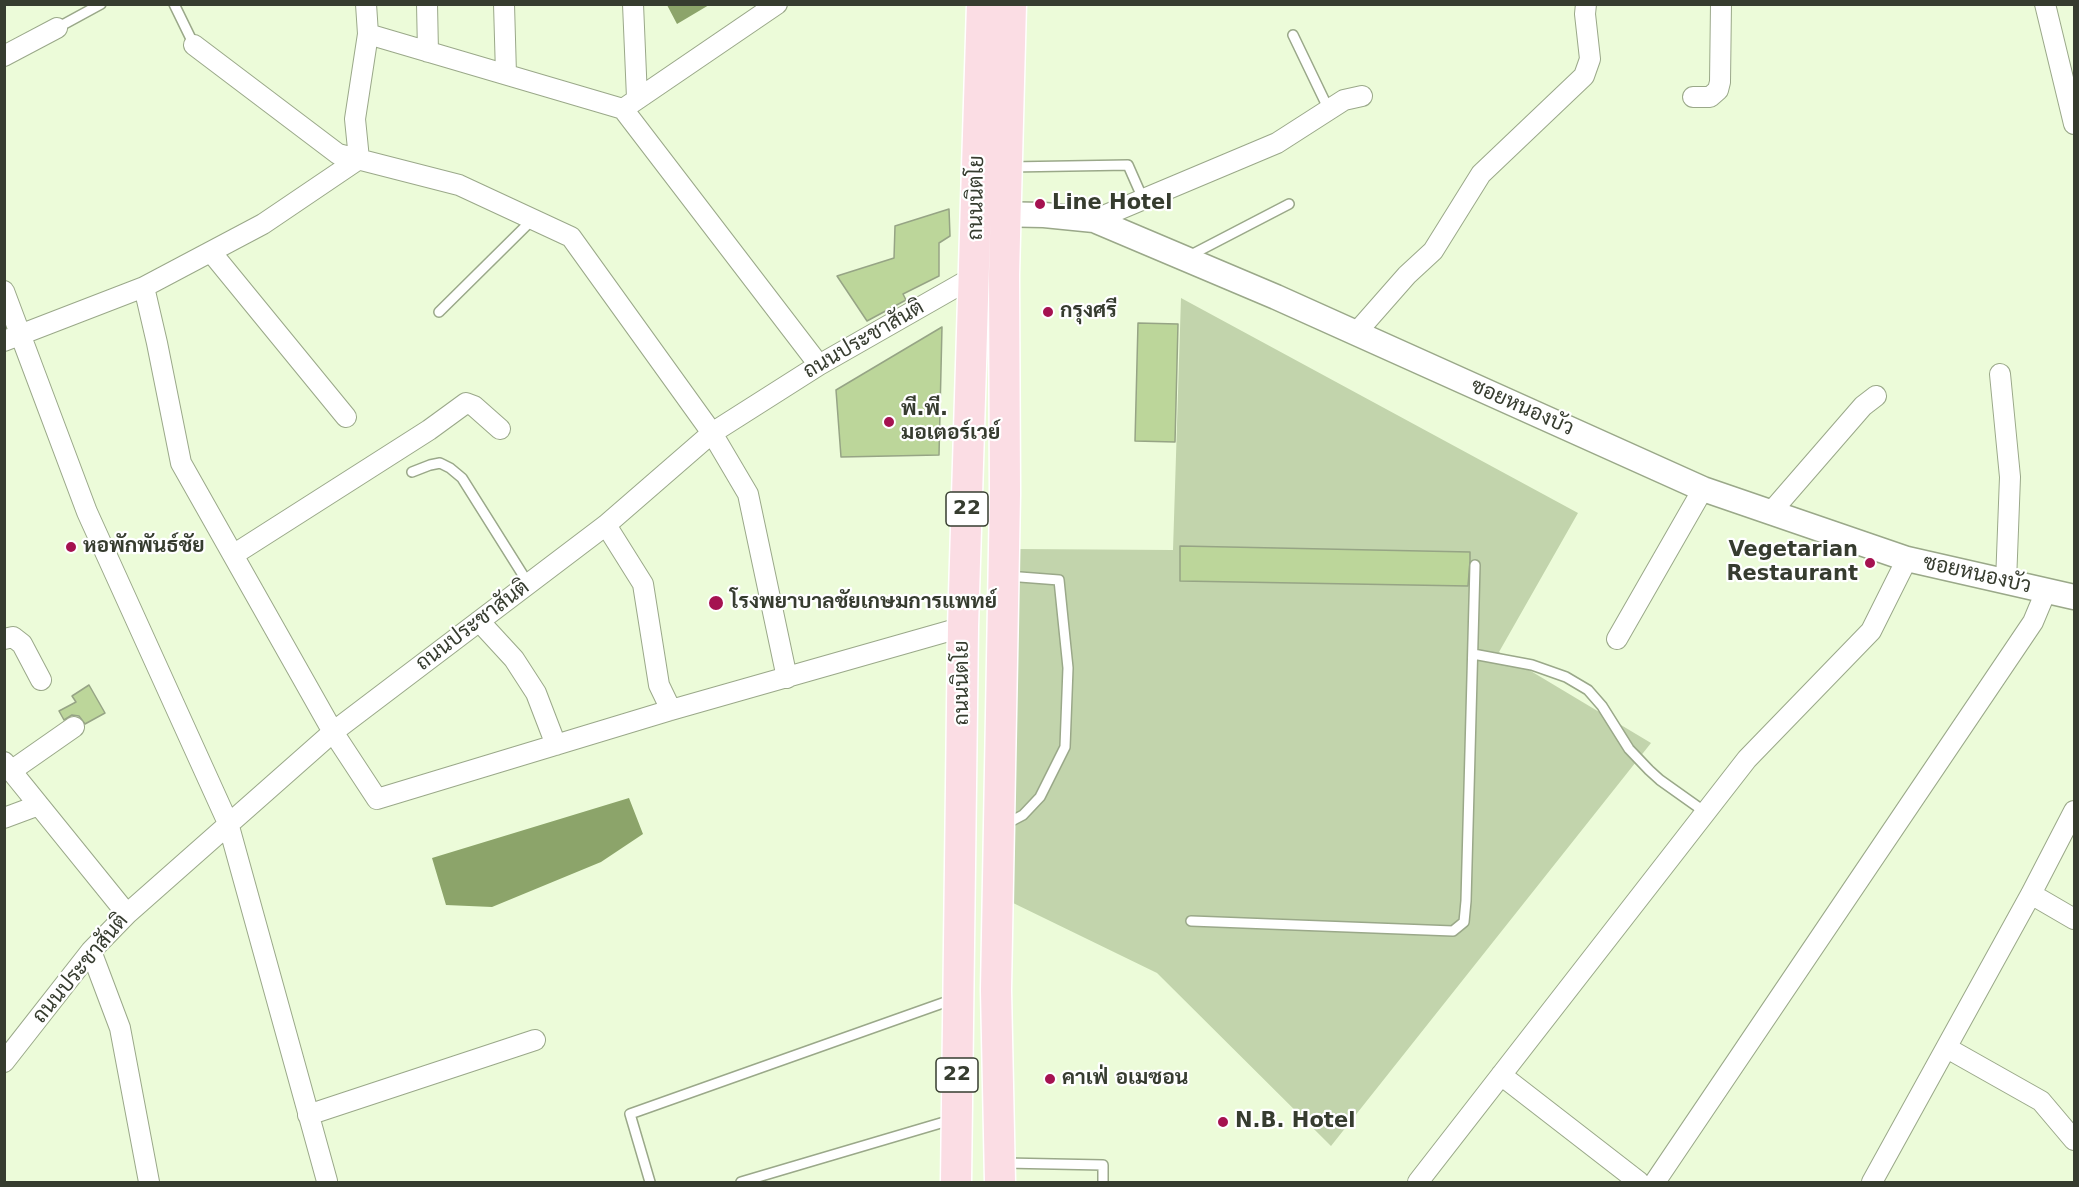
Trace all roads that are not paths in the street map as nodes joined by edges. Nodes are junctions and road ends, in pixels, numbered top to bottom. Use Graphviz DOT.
graph roads {
  1 [pos="101,4"];
  2 [pos="174,4"];
  3 [pos="366,4"];
  4 [pos="427,4"];
  5 [pos="504,4"];
  6 [pos="633,4"];
  7 [pos="777,4"];
  8 [pos="982,4"];
  9 [pos="1011,4"];
  10 [pos="1586,4"];
  11 [pos="1721,4"];
  12 [pos="2045,4"];
  13 [pos="57,28"];
  14 [pos="368,34"];
  15 [pos="1293,35"];
  16 [pos="194,45"];
  17 [pos="6,51"];
  18 [pos="428,52"];
  19 [pos="506,74"];
  20 [pos="1362,96"];
  21 [pos="1693,97"];
  22 [pos="630,103"];
  23 [pos="1329,110"];
  24 [pos="2074,124"];
  25 [pos="359,159"];
  26 [pos="1007,167"];
  27 [pos="1143,199"];
  28 [pos="1289,204"];
  29 [pos="977,214"];
  30 [pos="1006,214"];
  31 [pos="533,219"];
  32 [pos="1094,220"];
  33 [pos="211,252"];
  34 [pos="1185,258"];
  35 [pos="989,275"];
  36 [pos="144,287"];
  37 [pos="4,291"];
  38 [pos="439,312"];
  39 [pos="1356,333"];
  40 [pos="13,338"];
  41 [pos="819,365"];
  42 [pos="2000,375"];
  43 [pos="1876,396"];
  44 [pos="346,417"];
  45 [pos="500,429"];
  46 [pos="712,433"];
  47 [pos="412,472"];
  48 [pos="1704,489"];
  49 [pos="1772,512"];
  50 [pos="606,525"];
  51 [pos="233,555"];
  52 [pos="1907,559"];
  53 [pos="1474,565"];
  54 [pos="1004,576"];
  55 [pos="2006,582"];
  56 [pos="528,584"];
  57 [pos="2046,591"];
  58 [pos="2074,597"];
  59 [pos="479,621"];
  60 [pos="963,627"];
  61 [pos="4,639"];
  62 [pos="1617,639"];
  63 [pos="1473,654"];
  64 [pos="787,678"];
  65 [pos="41,680"];
  66 [pos="671,710"];
  67 [pos="74,727"];
  68 [pos="333,732"];
  69 [pos="962,742"];
  70 [pos="1001,743"];
  71 [pos="556,745"];
  72 [pos="8,766"];
  73 [pos="39,804"];
  74 [pos="2074,811"];
  75 [pos="1705,812"];
  76 [pos="4,818"];
  77 [pos="228,823"];
  78 [pos="1001,827"];
  79 [pos="2031,894"];
  80 [pos="127,914"];
  81 [pos="2074,919"];
  82 [pos="1191,921"];
  83 [pos="91,951"];
  84 [pos="958,998"];
  85 [pos="535,1040"];
  86 [pos="1947,1048"];
  87 [pos="4,1062"];
  88 [pos="1501,1075"];
  89 [pos="308,1115"];
  90 [pos="957,1119"];
  91 [pos="2074,1140"];
  92 [pos="1000,1173"];
  93 [pos="327,1181"];
  94 [pos="149,1182"];
  95 [pos="650,1182"];
  96 [pos="741,1182"];
  97 [pos="956,1182"];
  98 [pos="1103,1182"];
  99 [pos="1418,1182"];
  100 [pos="1639,1182"];
  101 [pos="1655,1182"];
  102 [pos="1872,1182"];
  1 -- 13 [label="lane"];
  2 -- 16 [label="lane"];
  3 -- 14 [label="street"];
  4 -- 18 [label="street"];
  5 -- 19 [label="street"];
  6 -- 22 [label="street"];
  7 -- 22 [label="street"];
  8 -- 29 [label="main road, ถนนนิตโย / 22"];
  9 -- 26 [label="main road, ถนนนิตโย / 22"];
  10 -- 39 [label="street"];
  11 -- 21 [label="street"];
  12 -- 24 [label="street"];
  13 -- 17 [label="street"];
  14 -- 18 [label="street"];
  14 -- 25 [label="street"];
  15 -- 23 [label="lane"];
  16 -- 25 [label="street"];
  18 -- 19 [label="street"];
  19 -- 22 [label="street"];
  20 -- 23 [label="street"];
  22 -- 41 [label="street"];
  23 -- 27 [label="street"];
  25 -- 31 [label="street"];
  25 -- 33 [label="street"];
  26 -- 27 [label="lane"];
  26 -- 30 [label="main road, ถนนนิตโย / 22"];
  27 -- 32 [label="street"];
  28 -- 34 [label="lane"];
  29 -- 30 [label="street, ซอยหนองบัว"];
  29 -- 35 [label="main road, ถนนนิตโย / 22"];
  30 -- 32 [label="street, ซอยหนองบัว"];
  30 -- 35 [label="main road, ถนนนิตโย / 22"];
  31 -- 38 [label="lane"];
  31 -- 46 [label="street"];
  32 -- 34 [label="street, ซอยหนองบัว"];
  33 -- 36 [label="street"];
  33 -- 44 [label="street"];
  34 -- 39 [label="street, ซอยหนองบัว"];
  35 -- 41 [label="street, ถนนประชาสันติ"];
  35 -- 54 [label="main road, ถนนนิตโย / 22"];
  35 -- 60 [label="main road, ถนนนิตโย / 22"];
  36 -- 40 [label="street"];
  36 -- 51 [label="street"];
  37 -- 40 [label="street"];
  39 -- 48 [label="street, ซอยหนองบัว"];
  40 -- 77 [label="street"];
  41 -- 46 [label="street, ถนนประชาสันติ"];
  42 -- 55 [label="street"];
  43 -- 49 [label="street"];
  45 -- 51 [label="street"];
  46 -- 50 [label="street, ถนนประชาสันติ"];
  46 -- 64 [label="street"];
  47 -- 56 [label="lane"];
  48 -- 49 [label="street, ซอยหนองบัว"];
  48 -- 62 [label="street"];
  49 -- 52 [label="street, ซอยหนองบัว"];
  50 -- 56 [label="street, ถนนประชาสันติ"];
  50 -- 66 [label="street"];
  51 -- 68 [label="street"];
  52 -- 55 [label="street, ซอยหนองบัว"];
  52 -- 75 [label="street"];
  53 -- 63 [label="lane"];
  54 -- 70 [label="main road, ถนนนิตโย / 22"];
  54 -- 78 [label="lane"];
  55 -- 57 [label="street, ซอยหนองบัว"];
  56 -- 59 [label="street, ถนนประชาสันติ"];
  57 -- 58 [label="street, ซอยหนองบัว"];
  57 -- 101 [label="street"];
  59 -- 68 [label="street, ถนนประชาสันติ"];
  59 -- 71 [label="street"];
  60 -- 64 [label="street"];
  60 -- 69 [label="main road, ถนนนิตโย / 22"];
  61 -- 65 [label="street"];
  63 -- 75 [label="lane"];
  63 -- 82 [label="lane"];
  64 -- 66 [label="street"];
  66 -- 71 [label="street"];
  67 -- 72 [label="street"];
  68 -- 71 [label="street"];
  68 -- 77 [label="street, ถนนประชาสันติ"];
  69 -- 70 [label="main road"];
  69 -- 84 [label="main road, ถนนนิตโย / 22"];
  70 -- 78 [label="main road, ถนนนิตโย / 22"];
  72 -- 73 [label="street"];
  73 -- 76 [label="street"];
  73 -- 80 [label="street"];
  74 -- 79 [label="street"];
  75 -- 88 [label="street"];
  77 -- 80 [label="street, ถนนประชาสันติ"];
  77 -- 89 [label="street"];
  78 -- 92 [label="main road, ถนนนิตโย / 22"];
  79 -- 81 [label="street"];
  79 -- 86 [label="street"];
  80 -- 83 [label="street, ถนนประชาสันติ"];
  83 -- 87 [label="street, ถนนประชาสันติ"];
  83 -- 94 [label="street"];
  84 -- 90 [label="main road, ถนนนิตโย / 22"];
  84 -- 95 [label="lane"];
  85 -- 89 [label="street"];
  86 -- 91 [label="street"];
  86 -- 102 [label="street"];
  88 -- 99 [label="street"];
  88 -- 100 [label="street"];
  89 -- 93 [label="street"];
  90 -- 96 [label="lane"];
  90 -- 97 [label="main road, ถนนนิตโย / 22"];
  92 -- 98 [label="lane"];
}
